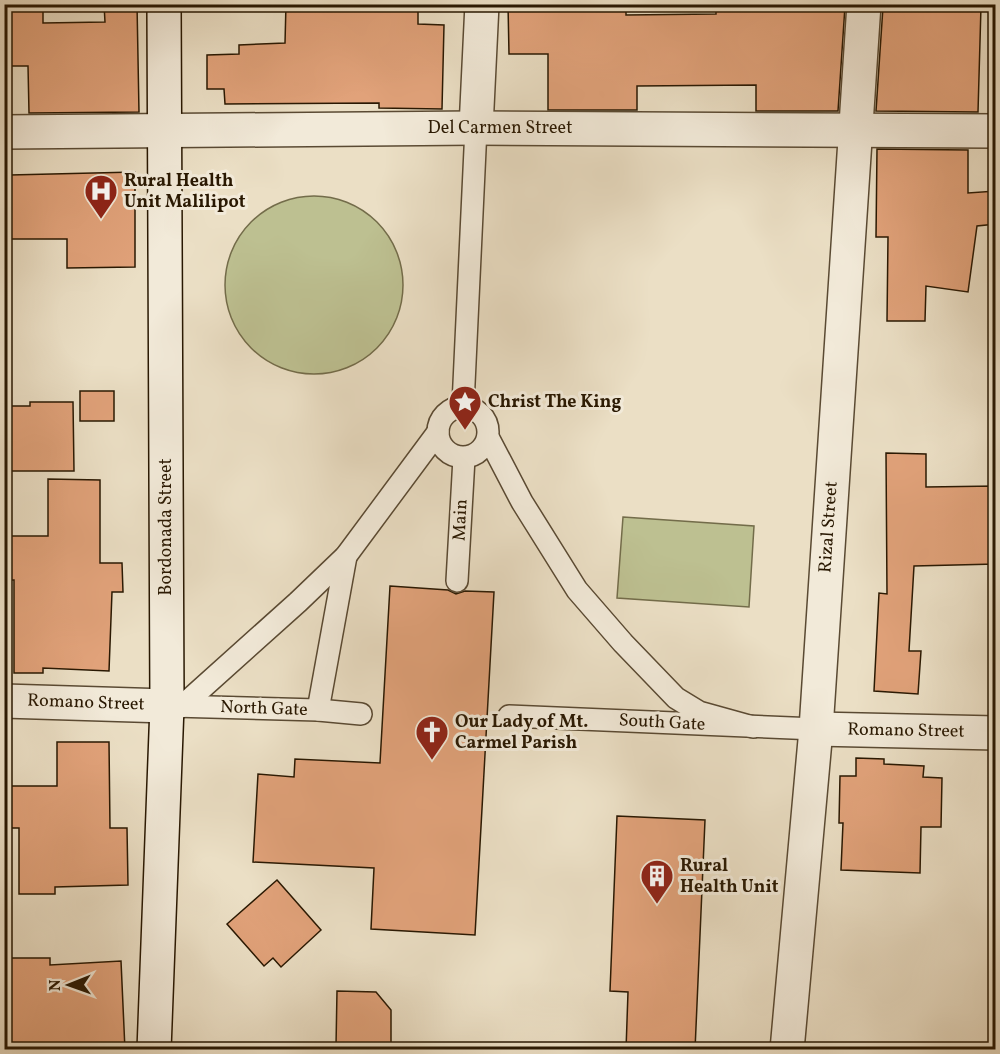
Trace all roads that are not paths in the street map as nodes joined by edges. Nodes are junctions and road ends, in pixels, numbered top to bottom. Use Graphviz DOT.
graph roads {
  1 [pos="164,4"];
  2 [pos="483,4"];
  3 [pos="864,4"];
  4 [pos="476,128"];
  5 [pos="165,129"];
  6 [pos="855,129"];
  7 [pos="996,131"];
  8 [pos="4,132"];
  9 [pos="463,405"];
  10 [pos="438,432"];
  11 [pos="488,437"];
  12 [pos="464,458"];
  13 [pos="346,556"];
  14 [pos="457,581"];
  15 [pos="4,701"];
  16 [pos="174,706"];
  17 [pos="318,710"];
  18 [pos="361,714"];
  19 [pos="508,716"];
  20 [pos="753,727"];
  21 [pos="816,729"];
  22 [pos="996,733"];
  23 [pos="154,1050"];
  24 [pos="787,1050"];
  1 -- 5 [label="street, Bordonada Street"];
  2 -- 4 [label="street"];
  3 -- 6 [label="street, Rizal Street"];
  4 -- 5 [label="street, Del Carmen Street"];
  4 -- 6 [label="street, Del Carmen Street"];
  4 -- 9 [label="lane"];
  5 -- 8 [label="street, Del Carmen Street"];
  5 -- 16 [label="street, Bordonada Street"];
  6 -- 7 [label="street, Del Carmen Street"];
  6 -- 21 [label="street, Rizal Street"];
  9 -- 10 [label="lane"];
  9 -- 11 [label="lane"];
  10 -- 12 [label="lane"];
  10 -- 13 [label="lane"];
  11 -- 12 [label="lane"];
  11 -- 20 [label="lane"];
  12 -- 14 [label="lane, Main"];
  13 -- 16 [label="lane"];
  13 -- 17 [label="lane"];
  15 -- 16 [label="street, Romano Street"];
  16 -- 17 [label="lane, North Gate"];
  16 -- 23 [label="street, Bordonada Street"];
  17 -- 18 [label="lane, North Gate"];
  19 -- 20 [label="lane, South Gate"];
  20 -- 21 [label="lane, South Gate"];
  21 -- 22 [label="street, Romano Street"];
  21 -- 24 [label="street, Rizal Street"];
}
